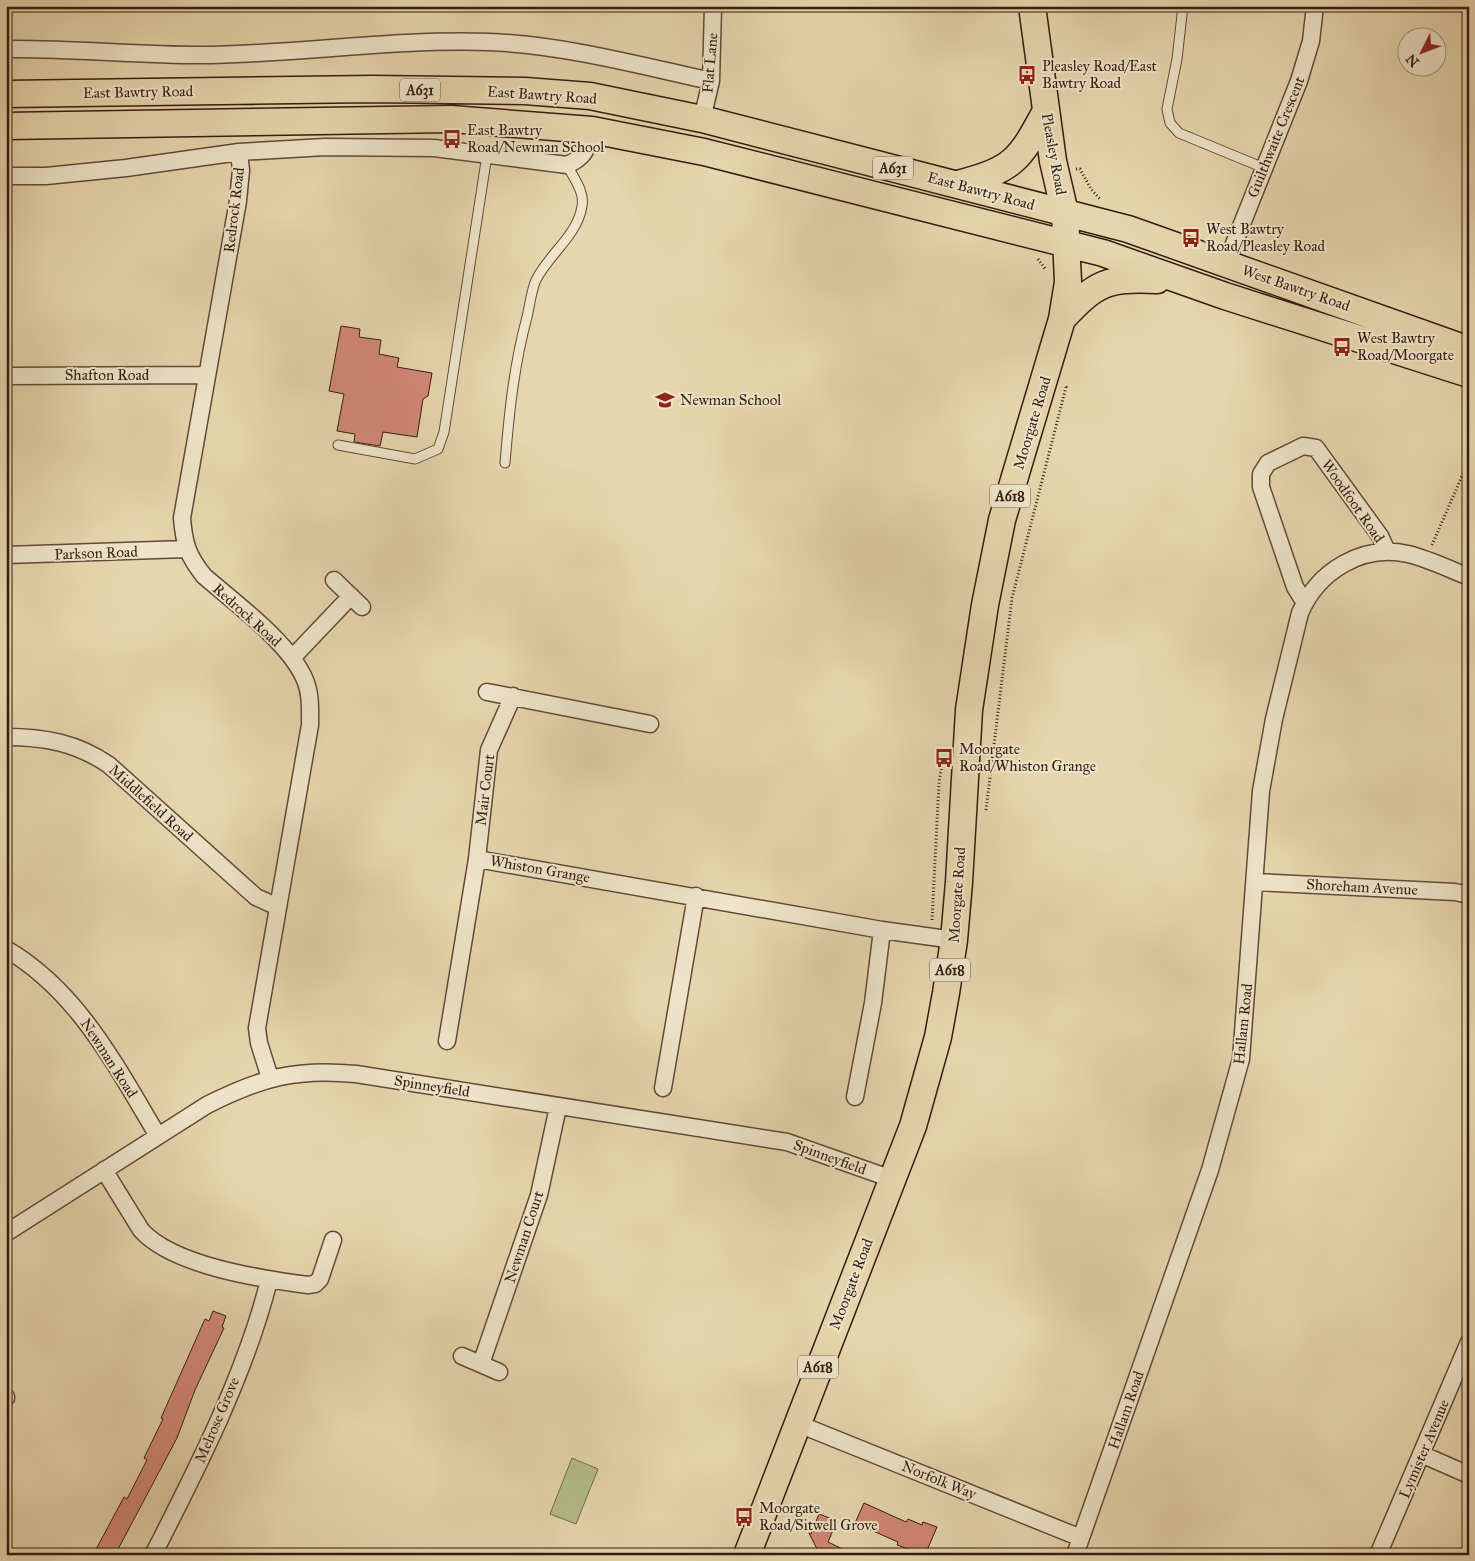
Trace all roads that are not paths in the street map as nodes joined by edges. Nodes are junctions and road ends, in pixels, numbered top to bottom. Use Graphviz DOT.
graph roads {
  1 [pos="713,6"];
  2 [pos="1032,6"];
  3 [pos="1183,6"];
  4 [pos="1315,6"];
  5 [pos="6,49"];
  6 [pos="712,81"];
  7 [pos="6,94"];
  8 [pos="1046,111"];
  9 [pos="702,119"];
  10 [pos="6,126"];
  11 [pos="592,130"];
  12 [pos="239,152"];
  13 [pos="487,155"];
  14 [pos="567,164"];
  15 [pos="1264,168"];
  16 [pos="6,176"];
  17 [pos="958,184"];
  18 [pos="1064,213"];
  19 [pos="1066,243"];
  20 [pos="1226,264"];
  21 [pos="1180,281"];
  22 [pos="1062,319"];
  23 [pos="1469,350"];
  24 [pos="1469,374"];
  25 [pos="207,375"];
  26 [pos="6,376"];
  27 [pos="338,445"];
  28 [pos="505,463"];
  29 [pos="186,549"];
  30 [pos="1387,551"];
  31 [pos="6,555"];
  32 [pos="1469,577"];
  33 [pos="334,580"];
  34 [pos="1304,603"];
  35 [pos="293,657"];
  36 [pos="487,692"];
  37 [pos="513,696"];
  38 [pos="650,724"];
  39 [pos="6,737"];
  40 [pos="477,859"];
  41 [pos="1255,882"];
  42 [pos="1469,895"];
  43 [pos="696,896"];
  44 [pos="278,907"];
  45 [pos="882,930"];
  46 [pos="954,940"];
  47 [pos="6,949"];
  48 [pos="446,1041"];
  49 [pos="270,1078"];
  50 [pos="663,1088"];
  51 [pos="855,1097"];
  52 [pos="558,1107"];
  53 [pos="158,1136"];
  54 [pos="104,1170"];
  55 [pos="892,1179"];
  56 [pos="6,1233"];
  57 [pos="333,1240"];
  58 [pos="269,1280"];
  59 [pos="1469,1342"];
  60 [pos="462,1356"];
  61 [pos="482,1364"];
  62 [pos="499,1372"];
  63 [pos="796,1423"];
  64 [pos="1422,1454"];
  65 [pos="1469,1475"];
  66 [pos="1081,1538"];
  67 [pos="154,1555"];
  68 [pos="747,1555"];
  69 [pos="1075,1555"];
  70 [pos="1378,1555"];
  1 -- 6 [label="street, Flat Lane"];
  2 -- 8 [label="main road, Pleasley Road / A618"];
  3 -- 15 [label="lane"];
  4 -- 15 [label="street, Guilthwaite Crescent"];
  5 -- 6 [label="street"];
  6 -- 9 [label="street, Flat Lane"];
  7 -- 9 [label="main road, East Bawtry Road / A631"];
  8 -- 17 [label="main road"];
  8 -- 18 [label="main road, Pleasley Road / A618"];
  9 -- 17 [label="main road, East Bawtry Road / A631"];
  10 -- 11 [label="main road, East Bawtry Road / A631"];
  11 -- 14 [label="street, East Bawtry Road"];
  11 -- 19 [label="main road, East Bawtry Road / A631"];
  12 -- 13 [label="street"];
  12 -- 16 [label="street"];
  12 -- 25 [label="street, Redrock Road"];
  13 -- 14 [label="street"];
  13 -- 27 [label="lane"];
  14 -- 28 [label="lane"];
  15 -- 20 [label="street, Guilthwaite Crescent"];
  17 -- 18 [label="main road, East Bawtry Road / A631"];
  18 -- 19 [label="main road, A618"];
  18 -- 20 [label="main road, West Bawtry Road / A631"];
  19 -- 21 [label="main road, West Bawtry Road / A631"];
  19 -- 22 [label="main road, Moorgate Road / A618"];
  20 -- 23 [label="main road, West Bawtry Road / A631"];
  21 -- 22 [label="main road"];
  21 -- 24 [label="main road, West Bawtry Road / A631"];
  22 -- 46 [label="main road, Moorgate Road / A618"];
  25 -- 26 [label="street, Shafton Road"];
  25 -- 29 [label="street, Redrock Road"];
  29 -- 31 [label="street, Parkson Road"];
  29 -- 35 [label="street, Redrock Road"];
  30 -- 32 [label="street, Woodfoot Road"];
  30 -- 34 [label="street, Hallam Road"];
  30 -- 34 [label="street, Woodfoot Road"];
  33 -- 35 [label="street"];
  34 -- 41 [label="street, Hallam Road"];
  35 -- 44 [label="street, Redrock Road"];
  36 -- 37 [label="street"];
  37 -- 38 [label="street"];
  37 -- 40 [label="street, Mair Court"];
  39 -- 44 [label="street, Middlefield Road"];
  40 -- 43 [label="street, Whiston Grange"];
  40 -- 48 [label="street, Whiston Grange"];
  41 -- 42 [label="street, Shoreham Avenue"];
  41 -- 66 [label="street, Hallam Road"];
  43 -- 45 [label="street, Whiston Grange"];
  43 -- 50 [label="street"];
  44 -- 49 [label="street, Redrock Road"];
  45 -- 46 [label="street, Whiston Grange"];
  45 -- 51 [label="street"];
  46 -- 55 [label="main road, Moorgate Road / A618"];
  47 -- 53 [label="street, Newman Road"];
  49 -- 52 [label="street, Spinneyfield"];
  49 -- 53 [label="street, Spinneyfield"];
  52 -- 55 [label="street, Spinneyfield"];
  52 -- 61 [label="street, Newman Court"];
  53 -- 54 [label="street, Spinneyfield"];
  54 -- 56 [label="street, Spinneyfield"];
  54 -- 58 [label="street"];
  55 -- 63 [label="main road, Moorgate Road / A618"];
  57 -- 58 [label="street"];
  58 -- 67 [label="street, Melrose Grove"];
  59 -- 64 [label="street, Lymister Avenue"];
  60 -- 61 [label="street"];
  61 -- 62 [label="street"];
  63 -- 66 [label="street, Norfolk Way"];
  63 -- 68 [label="main road, Moorgate Road / A618"];
  64 -- 65 [label="street"];
  64 -- 70 [label="street, Lymister Avenue"];
  66 -- 69 [label="street, Hallam Road"];
}
